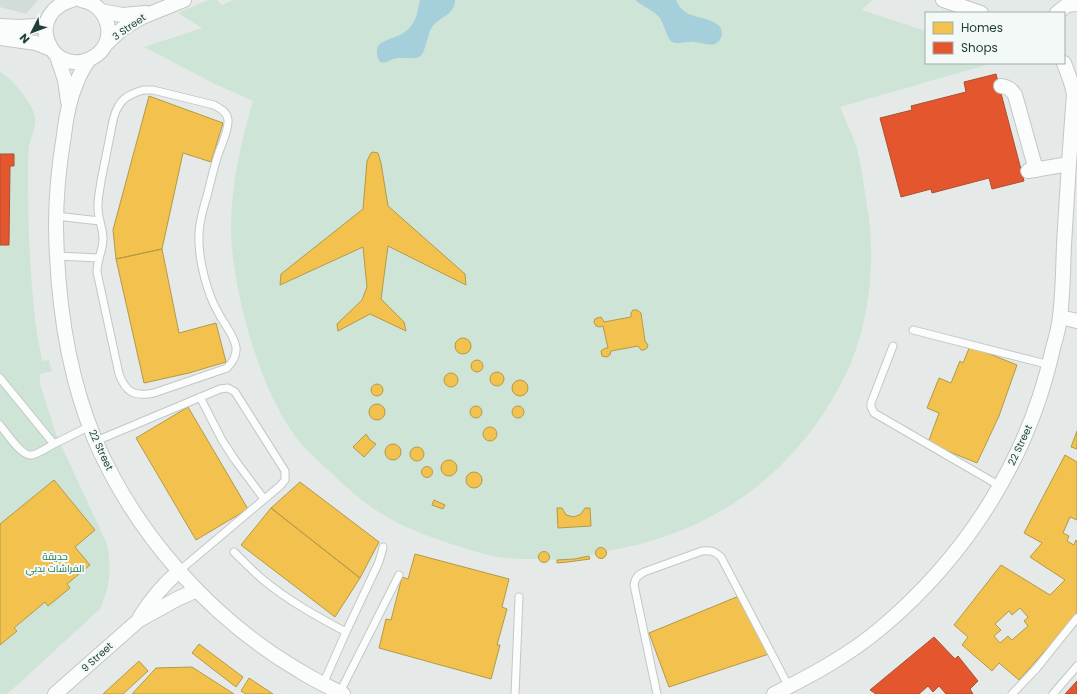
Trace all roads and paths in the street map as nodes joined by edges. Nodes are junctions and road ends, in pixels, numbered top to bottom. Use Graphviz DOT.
graph roads {
  1 [pos="72,0"];
  2 [pos="81,0"];
  3 [pos="184,0"];
  4 [pos="943,0"];
  5 [pos="101,11"];
  6 [pos="154,11"];
  7 [pos="978,12"];
  8 [pos="46,24"];
  9 [pos="0,26"];
  10 [pos="0,38"];
  11 [pos="105,45"];
  12 [pos="54,52"];
  13 [pos="88,61"];
  14 [pos="1065,62"];
  15 [pos="1065,64"];
  16 [pos="1077,64"];
  17 [pos="1001,86"];
  18 [pos="1076,91"];
  19 [pos="69,106"];
  20 [pos="1069,164"];
  21 [pos="56,216"];
  22 [pos="100,221"];
  23 [pos="57,256"];
  24 [pos="99,258"];
  25 [pos="1060,317"];
  26 [pos="1077,321"];
  27 [pos="913,330"];
  28 [pos="893,346"];
  29 [pos="1050,365"];
  30 [pos="0,378"];
  31 [pos="200,397"];
  32 [pos="0,425"];
  33 [pos="90,426"];
  34 [pos="96,441"];
  35 [pos="54,444"];
  36 [pos="1000,486"];
  37 [pos="264,499"];
  38 [pos="383,547"];
  39 [pos="234,552"];
  40 [pos="179,571"];
  41 [pos="399,575"];
  42 [pos="197,590"];
  43 [pos="519,597"];
  44 [pos="1077,618"];
  45 [pos="139,620"];
  46 [pos="346,632"];
  47 [pos="1077,666"];
  48 [pos="323,684"];
  49 [pos="789,687"];
  50 [pos="342,693"];
  51 [pos="56,694"];
  52 [pos="516,694"];
  53 [pos="658,694"];
  54 [pos="774,694"];
  55 [pos="1012,694"];
  56 [pos="1053,694"];
  1 -- 8 [label="street"];
  2 -- 5 [label="street"];
  3 -- 6 [label="street, 3 Street"];
  4 -- 7 [label="street"];
  5 -- 6 [label="street, 3 Street"];
  5 -- 11 [label="street"];
  6 -- 11 [label="street, 3 Street"];
  8 -- 9 [label="street"];
  8 -- 12 [label="street, 22 Street"];
  10 -- 12 [label="street"];
  11 -- 13 [label="street, 3 Street"];
  12 -- 13 [label="street"];
  12 -- 19 [label="street, 22 Street"];
  13 -- 19 [label="street, 22 Street"];
  14 -- 16 [label="street"];
  15 -- 18 [label="street, 22 Street"];
  17 -- 20 [label="street"];
  18 -- 20 [label="street, 22 Street"];
  19 -- 21 [label="street, 22 Street"];
  20 -- 25 [label="street, 22 Street"];
  21 -- 22 [label="lane"];
  21 -- 23 [label="street, 22 Street"];
  22 -- 24 [label="lane"];
  22 -- 24 [label="lane"];
  23 -- 24 [label="lane"];
  23 -- 33 [label="street, 22 Street"];
  25 -- 26 [label="street"];
  25 -- 29 [label="street, 22 Street"];
  27 -- 29 [label="lane"];
  28 -- 36 [label="lane"];
  29 -- 36 [label="street, 22 Street"];
  30 -- 35 [label="lane"];
  31 -- 34 [label="lane"];
  31 -- 37 [label="lane"];
  31 -- 37 [label="lane"];
  32 -- 35 [label="lane"];
  33 -- 34 [label="street, 22 Street"];
  33 -- 35 [label="lane"];
  34 -- 40 [label="street, 22 Street"];
  36 -- 49 [label="street, 22 Street"];
  37 -- 40 [label="lane"];
  38 -- 46 [label="lane"];
  39 -- 46 [label="lane"];
  40 -- 42 [label="street, 22 Street"];
  40 -- 45 [label="street, 9 Street"];
  41 -- 50 [label="lane"];
  42 -- 45 [label="street, 9 Street"];
  42 -- 48 [label="street, 22 Street"];
  43 -- 52 [label="lane"];
  44 -- 55 [label="lane"];
  45 -- 51 [label="street, 9 Street"];
  46 -- 48 [label="lane"];
  47 -- 56 [label="lane"];
  48 -- 50 [label="street, 22 Street"];
  49 -- 53 [label="lane"];
  49 -- 54 [label="street, 22 Street"];
}
